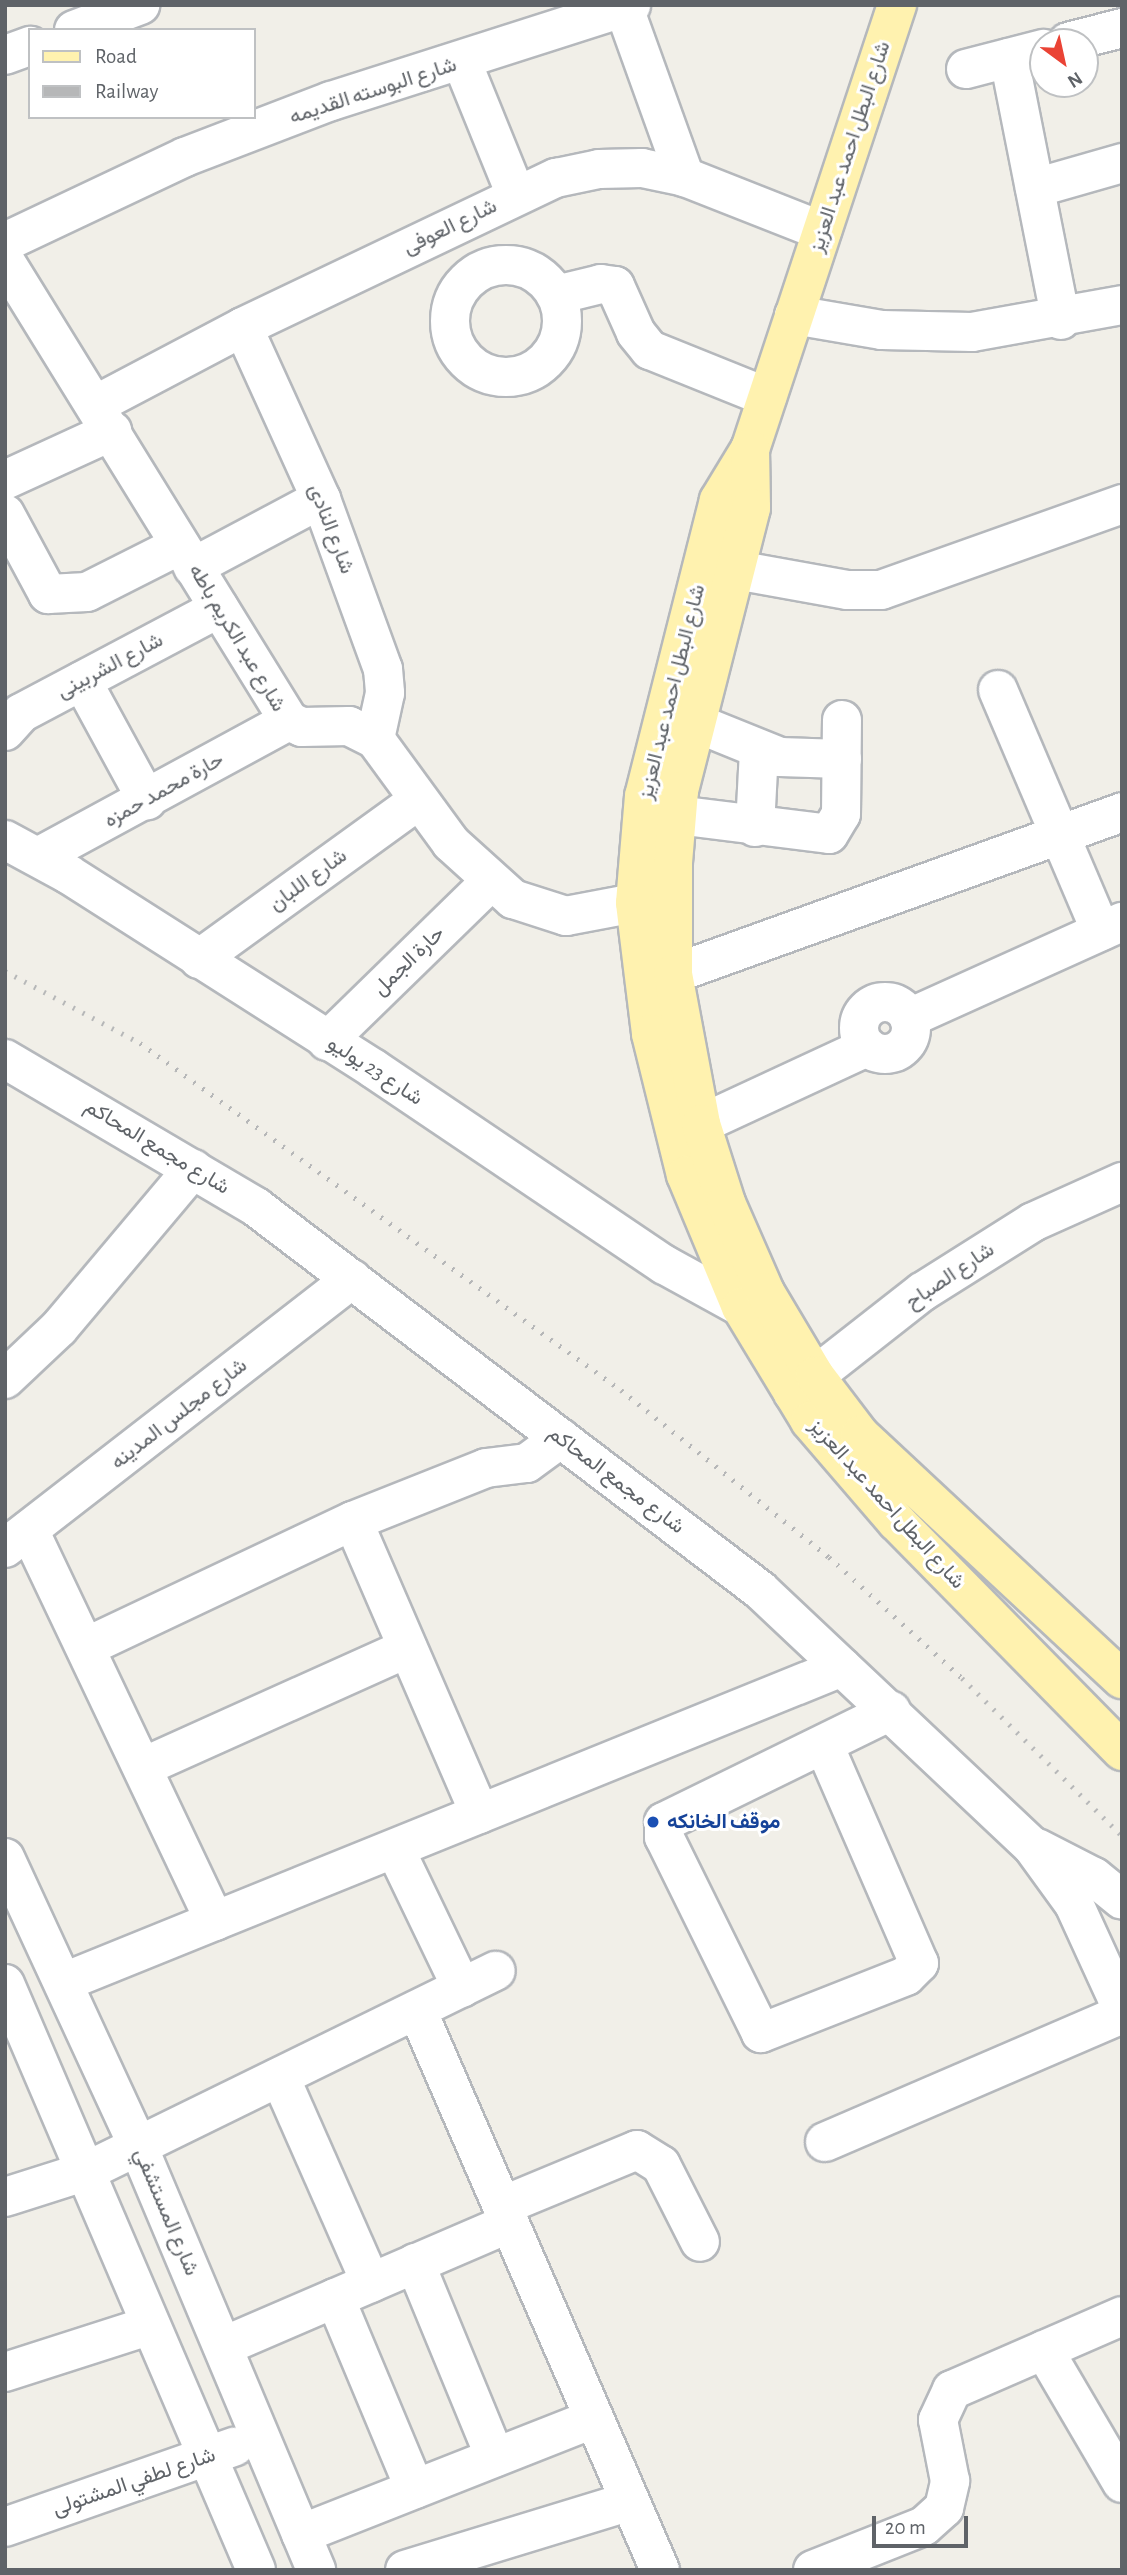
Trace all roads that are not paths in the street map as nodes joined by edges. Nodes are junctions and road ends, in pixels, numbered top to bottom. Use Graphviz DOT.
graph roads {
  1 [pos="140,5"];
  2 [pos="897,5"];
  3 [pos="628,7"];
  4 [pos="540,21"];
  5 [pos="79,28"];
  6 [pos="1122,28"];
  7 [pos="1099,34"];
  8 [pos="28,47"];
  9 [pos="1026,53"];
  10 [pos="5,55"];
  11 [pos="463,62"];
  12 [pos="966,69"];
  13 [pos="1122,163"];
  14 [pos="685,177"];
  15 [pos="1035,188"];
  16 [pos="516,195"];
  17 [pos="822,231"];
  18 [pos="5,242"];
  19 [pos="5,261"];
  20 [pos="556,295"];
  21 [pos="1122,305"];
  22 [pos="794,315"];
  23 [pos="1061,320"];
  24 [pos="243,327"];
  25 [pos="767,397"];
  26 [pos="105,418"];
  27 [pos="750,449"];
  28 [pos="5,480"];
  29 [pos="321,499"];
  30 [pos="1122,504"];
  31 [pos="5,514"];
  32 [pos="187,556"];
  33 [pos="736,570"];
  34 [pos="219,608"];
  35 [pos="82,681"];
  36 [pos="999,690"];
  37 [pos="842,720"];
  38 [pos="289,721"];
  39 [pos="696,723"];
  40 [pos="5,731"];
  41 [pos="375,739"];
  42 [pos="759,751"];
  43 [pos="842,759"];
  44 [pos="147,800"];
  45 [pos="418,801"];
  46 [pos="1122,812"];
  47 [pos="677,815"];
  48 [pos="755,827"];
  49 [pos="1060,834"];
  50 [pos="22,848"];
  51 [pos="491,881"];
  52 [pos="635,903"];
  53 [pos="1112,926"];
  54 [pos="199,959"];
  55 [pos="673,974"];
  56 [pos="327,1041"];
  57 [pos="5,1059"];
  58 [pos="701,1124"];
  59 [pos="193,1168"];
  60 [pos="1122,1182"];
  61 [pos="352,1279"];
  62 [pos="741,1307"];
  63 [pos="5,1379"];
  64 [pos="804,1384"];
  65 [pos="561,1438"];
  66 [pos="354,1521"];
  67 [pos="17,1539"];
  68 [pos="86,1647"];
  69 [pos="408,1648"];
  70 [pos="1115,1661"];
  71 [pos="842,1667"];
  72 [pos="891,1711"];
  73 [pos="824,1745"];
  74 [pos="1122,1751"];
  75 [pos="143,1767"];
  76 [pos="480,1814"];
  77 [pos="1032,1846"];
  78 [pos="395,1849"];
  79 [pos="5,1858"];
  80 [pos="1122,1900"];
  81 [pos="215,1921"];
  82 [pos="496,1971"];
  83 [pos="64,1982"];
  84 [pos="5,1984"];
  85 [pos="462,1988"];
  86 [pos="417,2010"];
  87 [pos="1122,2012"];
  88 [pos="15,2030"];
  89 [pos="280,2077"];
  90 [pos="825,2143"];
  91 [pos="138,2146"];
  92 [pos="87,2171"];
  93 [pos="5,2197"];
  94 [pos="506,2214"];
  95 [pos="700,2242"];
  96 [pos="415,2263"];
  97 [pos="370,2283"];
  98 [pos="335,2298"];
  99 [pos="1122,2316"];
  100 [pos="151,2325"];
  101 [pos="224,2346"];
  102 [pos="1044,2350"];
  103 [pos="5,2372"];
  104 [pos="593,2419"];
  105 [pos="262,2436"];
  106 [pos="211,2456"];
  107 [pos="495,2457"];
  108 [pos="1122,2483"];
  109 [pos="415,2489"];
  110 [pos="630,2501"];
  111 [pos="5,2527"];
  112 [pos="301,2533"];
  113 [pos="256,2570"];
  114 [pos="316,2570"];
  115 [pos="405,2570"];
  116 [pos="660,2570"];
  117 [pos="813,2570"];
  1 -- 5 [label="street"];
  2 -- 17 [label="main road, شارع البطل احمد عبد العزيز"];
  3 -- 4 [label="street, شارع البوسته القديمه"];
  3 -- 14 [label="street"];
  4 -- 11 [label="street, شارع البوسته القديمه"];
  6 -- 7 [label="street"];
  8 -- 10 [label="street"];
  9 -- 12 [label="street"];
  9 -- 15 [label="street"];
  11 -- 16 [label="street"];
  11 -- 18 [label="street, شارع البوسته القديمه"];
  13 -- 15 [label="street"];
  14 -- 16 [label="street, شارع العوفى"];
  14 -- 17 [label="street, شارع العوفى"];
  15 -- 23 [label="street"];
  16 -- 24 [label="street, شارع العوفى"];
  17 -- 22 [label="main road, شارع البطل احمد عبد العزيز"];
  19 -- 26 [label="street, شارع عبد الكريم باطه"];
  20 -- 25 [label="street"];
  21 -- 23 [label="street"];
  22 -- 23 [label="street"];
  22 -- 25 [label="main road, شارع البطل احمد عبد العزيز"];
  24 -- 26 [label="street, شارع العوفى"];
  24 -- 29 [label="street, شارع النادى"];
  25 -- 27 [label="main road, شارع البطل احمد عبد العزيز"];
  26 -- 28 [label="street, شارع العوفى"];
  26 -- 32 [label="street, شارع عبد الكريم باطه"];
  27 -- 33 [label="main road, شارع البطل احمد عبد العزيز"];
  27 -- 52 [label="main road, شارع البطل احمد عبد العزيز"];
  29 -- 32 [label="street"];
  29 -- 41 [label="street, شارع النادى"];
  30 -- 33 [label="street"];
  31 -- 32 [label="street"];
  32 -- 34 [label="street, شارع عبد الكريم باطه"];
  33 -- 39 [label="main road, شارع البطل احمد عبد العزيز"];
  34 -- 35 [label="street, شارع الشربينى"];
  34 -- 38 [label="street, شارع عبد الكريم باطه"];
  35 -- 40 [label="street, شارع الشربينى"];
  35 -- 44 [label="street"];
  36 -- 49 [label="street"];
  37 -- 43 [label="street"];
  38 -- 41 [label="street, شارع عبد الكريم باطه"];
  38 -- 44 [label="street, حارة محمد حمزه"];
  39 -- 42 [label="street"];
  39 -- 47 [label="main road, شارع البطل احمد عبد العزيز"];
  41 -- 45 [label="street"];
  42 -- 43 [label="street"];
  42 -- 48 [label="street"];
  43 -- 48 [label="street"];
  44 -- 50 [label="street, حارة محمد حمزه"];
  45 -- 51 [label="street"];
  45 -- 54 [label="street, شارع اللبان"];
  46 -- 49 [label="street"];
  47 -- 48 [label="street"];
  47 -- 55 [label="main road, شارع البطل احمد عبد العزيز"];
  49 -- 53 [label="street"];
  49 -- 55 [label="street"];
  50 -- 54 [label="street, شارع 23 يوليو"];
  51 -- 52 [label="street"];
  51 -- 56 [label="street, حارة الجمل"];
  52 -- 62 [label="main road, شارع البطل احمد عبد العزيز"];
  53 -- 58 [label="street"];
  54 -- 56 [label="street, شارع 23 يوليو"];
  55 -- 58 [label="main road, شارع البطل احمد عبد العزيز"];
  56 -- 62 [label="street, شارع 23 يوليو"];
  57 -- 59 [label="street, شارع مجمع المحاكم"];
  58 -- 64 [label="main road, شارع البطل احمد عبد العزيز"];
  59 -- 61 [label="street, شارع مجمع المحاكم"];
  59 -- 63 [label="street"];
  60 -- 64 [label="street, شارع الصباح"];
  61 -- 65 [label="street, شارع مجمع المحاكم"];
  61 -- 67 [label="street, شارع مجلس المدينه"];
  62 -- 64 [label="main road, شارع البطل احمد عبد العزيز"];
  64 -- 70 [label="main road, شارع البطل احمد عبد العزيز"];
  64 -- 74 [label="main road, شارع البطل احمد عبد العزيز"];
  65 -- 66 [label="street"];
  65 -- 71 [label="street, شارع مجمع المحاكم"];
  66 -- 68 [label="street"];
  66 -- 69 [label="street"];
  67 -- 68 [label="street"];
  68 -- 75 [label="street"];
  69 -- 75 [label="street"];
  69 -- 76 [label="street"];
  71 -- 72 [label="street, شارع مجمع المحاكم"];
  71 -- 76 [label="street"];
  72 -- 73 [label="street"];
  72 -- 77 [label="street, شارع مجمع المحاكم"];
  73 -- 73 [label="street"];
  75 -- 81 [label="street"];
  76 -- 78 [label="street"];
  77 -- 80 [label="street"];
  77 -- 87 [label="street, شارع مجمع المحاكم"];
  78 -- 81 [label="street"];
  78 -- 85 [label="street"];
  79 -- 83 [label="street, شارع المستشفي"];
  81 -- 83 [label="street"];
  82 -- 85 [label="street"];
  83 -- 91 [label="street, شارع المستشفي"];
  84 -- 88 [label="street"];
  85 -- 86 [label="street"];
  86 -- 89 [label="street"];
  86 -- 94 [label="street"];
  87 -- 90 [label="street"];
  88 -- 92 [label="street"];
  89 -- 91 [label="street"];
  89 -- 97 [label="street"];
  91 -- 92 [label="street"];
  91 -- 101 [label="street, شارع المستشفي"];
  92 -- 93 [label="street"];
  92 -- 100 [label="street"];
  94 -- 95 [label="street"];
  94 -- 96 [label="street"];
  94 -- 104 [label="street"];
  96 -- 97 [label="street"];
  96 -- 107 [label="street"];
  97 -- 98 [label="street"];
  98 -- 101 [label="street"];
  98 -- 109 [label="street"];
  99 -- 102 [label="street"];
  100 -- 103 [label="street"];
  100 -- 106 [label="street"];
  101 -- 105 [label="street, شارع المستشفي"];
  102 -- 108 [label="street"];
  102 -- 117 [label="street"];
  104 -- 107 [label="street"];
  104 -- 110 [label="street"];
  105 -- 106 [label="street, شارع لطفي المشتولى"];
  105 -- 112 [label="street, شارع المستشفي"];
  106 -- 111 [label="street, شارع لطفي المشتولى"];
  106 -- 113 [label="street"];
  107 -- 109 [label="street"];
  109 -- 112 [label="street"];
  110 -- 115 [label="street"];
  110 -- 116 [label="street"];
  112 -- 114 [label="street, شارع المستشفي"];
}
